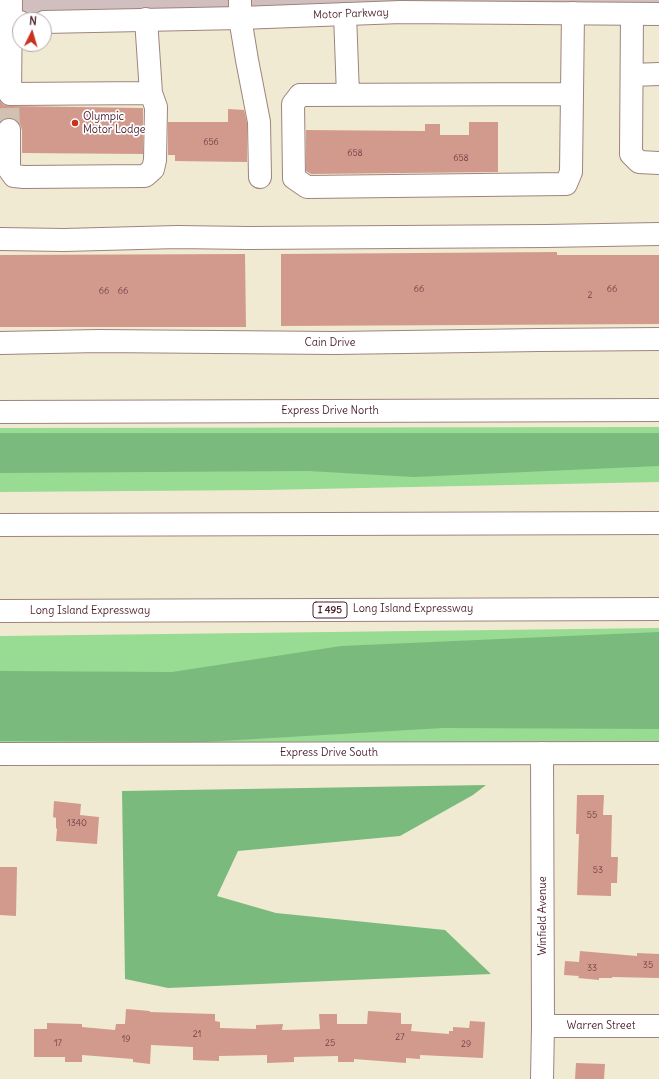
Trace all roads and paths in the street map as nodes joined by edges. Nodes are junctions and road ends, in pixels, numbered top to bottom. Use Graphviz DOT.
graph roads {
  1 [pos="11,0"];
  2 [pos="452,6"];
  3 [pos="605,7"];
  4 [pos="240,9"];
  5 [pos="573,13"];
  6 [pos="345,14"];
  7 [pos="632,14"];
  8 [pos="659,14"];
  9 [pos="146,19"];
  10 [pos="10,22"];
  11 [pos="52,22"];
  12 [pos="632,74"];
  13 [pos="659,74"];
  14 [pos="151,93"];
  15 [pos="572,94"];
  16 [pos="348,95"];
  17 [pos="9,130"];
  18 [pos="659,163"];
  19 [pos="260,177"];
  20 [pos="659,234"];
  21 [pos="0,239"];
  22 [pos="659,339"];
  23 [pos="0,342"];
  24 [pos="659,410"];
  25 [pos="0,412"];
  26 [pos="659,523"];
  27 [pos="0,525"];
  28 [pos="659,609"];
  29 [pos="0,611"];
  30 [pos="542,753"];
  31 [pos="659,753"];
  32 [pos="0,754"];
  33 [pos="543,1026"];
  34 [pos="659,1026"];
  35 [pos="542,1079"];
  1 -- 10 [label="main road"];
  2 -- 5 [label="main road, Motor Parkway"];
  2 -- 6 [label="main road, Motor Parkway"];
  3 -- 5 [label="main road, Motor Parkway"];
  3 -- 7 [label="main road, Motor Parkway"];
  4 -- 6 [label="main road, Motor Parkway"];
  4 -- 9 [label="main road, Motor Parkway"];
  4 -- 19 [label="main road"];
  5 -- 15 [label="main road"];
  6 -- 16 [label="main road"];
  7 -- 8 [label="main road, Motor Parkway"];
  7 -- 12 [label="main road"];
  9 -- 11 [label="main road, Motor Parkway"];
  9 -- 14 [label="main road"];
  10 -- 14 [label="main road"];
  12 -- 13 [label="main road"];
  12 -- 18 [label="main road"];
  14 -- 17 [label="main road"];
  15 -- 16 [label="main road"];
  15 -- 16 [label="main road"];
  20 -- 21 [label="main road"];
  22 -- 23 [label="main road, Cain Drive"];
  24 -- 25 [label="main road, Express Drive North"];
  26 -- 27 [label="main road"];
  28 -- 29 [label="main road, Long Island Expressway / I 495"];
  30 -- 31 [label="main road, Express Drive South"];
  30 -- 32 [label="main road, Express Drive South"];
  30 -- 33 [label="main road, Winfield Avenue"];
  33 -- 34 [label="main road, Warren Street"];
  33 -- 35 [label="main road, Winfield Avenue"];
}
